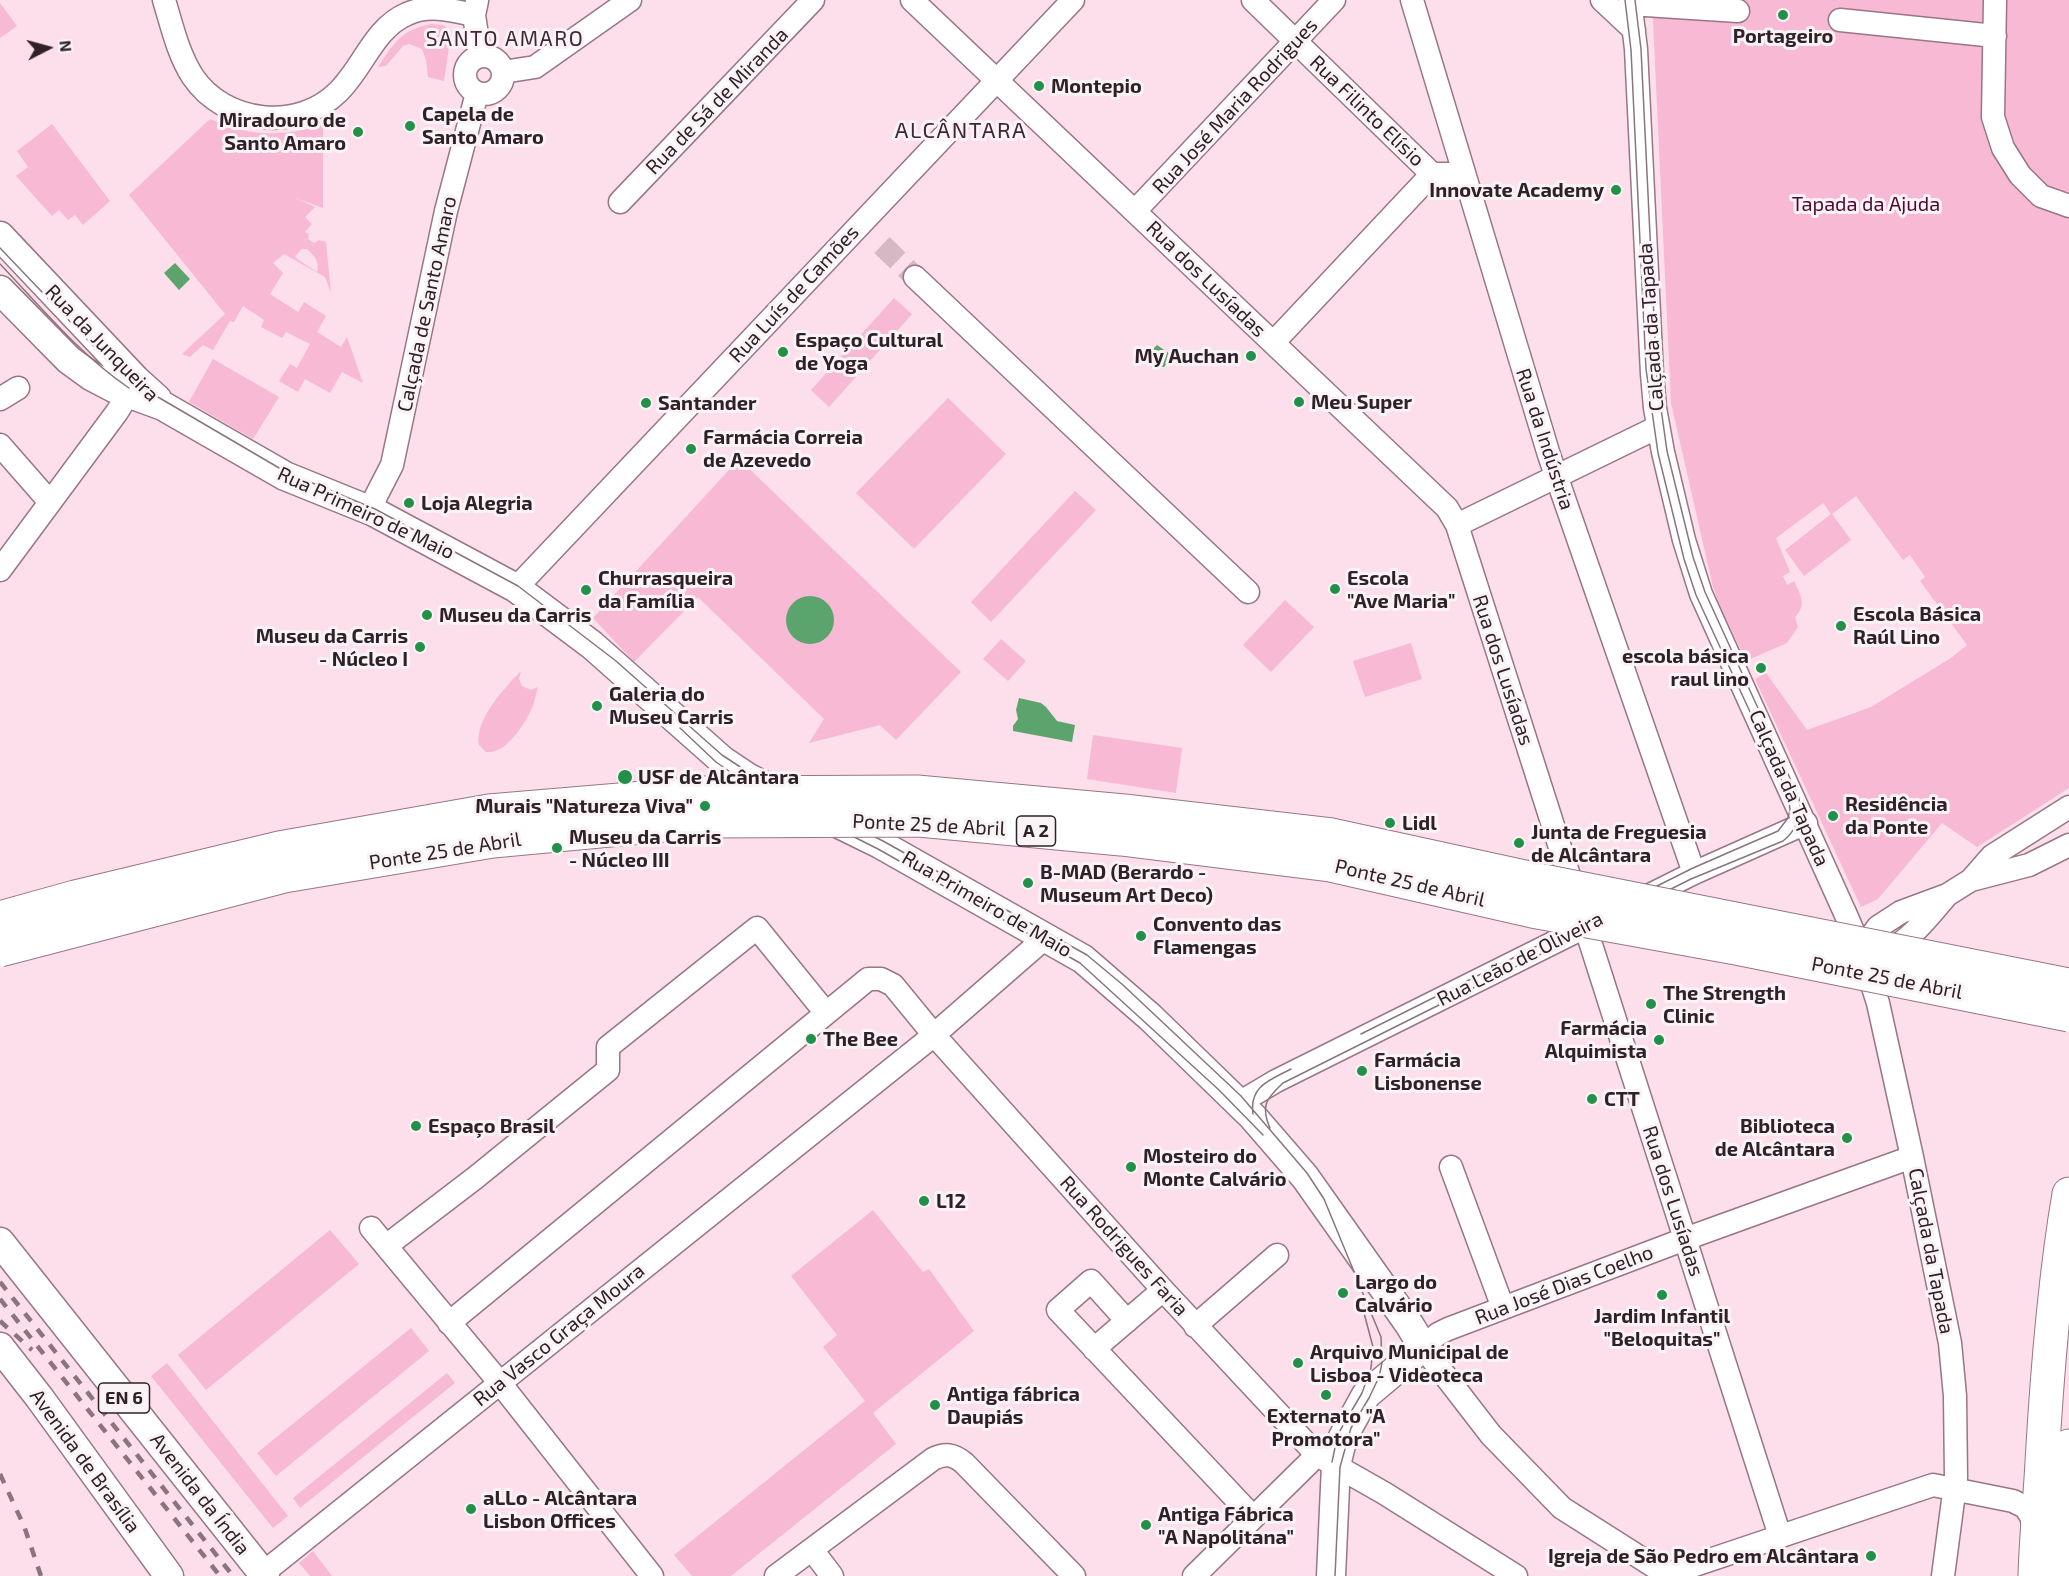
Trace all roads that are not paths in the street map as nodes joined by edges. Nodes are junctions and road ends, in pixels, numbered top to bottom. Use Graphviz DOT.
graph roads {
  1 [pos="164,0"];
  2 [pos="630,0"];
  3 [pos="813,0"];
  4 [pos="912,0"];
  5 [pos="1073,0"];
  6 [pos="1253,0"];
  7 [pos="1334,0"];
  8 [pos="1412,0"];
  9 [pos="1602,0"];
  10 [pos="1995,0"];
  11 [pos="1630,2"];
  12 [pos="476,8"];
  13 [pos="1738,11"];
  14 [pos="1840,21"];
  15 [pos="1634,30"];
  16 [pos="1995,36"];
  17 [pos="1295,41"];
  18 [pos="480,56"];
  19 [pos="503,72"];
  20 [pos="997,81"];
  21 [pos="477,93"];
  22 [pos="1432,174"];
  23 [pos="1464,174"];
  24 [pos="621,202"];
  25 [pos="2069,206"];
  26 [pos="1135,211"];
  27 [pos="0,236"];
  28 [pos="915,277"];
  29 [pos="0,290"];
  30 [pos="1273,343"];
  31 [pos="132,387"];
  32 [pos="163,406"];
  33 [pos="1658,427"];
  34 [pos="0,445"];
  35 [pos="1556,477"];
  36 [pos="50,501"];
  37 [pos="374,512"];
  38 [pos="1457,525"];
  39 [pos="0,570"];
  40 [pos="516,588"];
  41 [pos="1248,592"];
  42 [pos="2069,807"];
  43 [pos="1806,823"];
  44 [pos="2069,845"];
  45 [pos="1694,873"];
  46 [pos="1971,880"];
  47 [pos="0,918"];
  48 [pos="1585,927"];
  49 [pos="1045,938"];
  50 [pos="0,950"];
  51 [pos="1861,950"];
  52 [pos="2069,985"];
  53 [pos="826,1013"];
  54 [pos="2069,1015"];
  55 [pos="934,1035"];
  56 [pos="1239,1103"];
  57 [pos="1912,1157"];
  58 [pos="1451,1167"];
  59 [pos="2069,1194"];
  60 [pos="371,1228"];
  61 [pos="1685,1239"];
  62 [pos="0,1242"];
  63 [pos="386,1246"];
  64 [pos="1276,1255"];
  65 [pos="1162,1290"];
  66 [pos="1503,1308"];
  67 [pos="1127,1321"];
  68 [pos="449,1323"];
  69 [pos="1195,1326"];
  70 [pos="0,1347"];
  71 [pos="1423,1347"];
  72 [pos="1094,1349"];
  73 [pos="500,1383"];
  74 [pos="2069,1446"];
  75 [pos="1327,1460"];
  76 [pos="1955,1490"];
  77 [pos="1253,1517"];
  78 [pos="1780,1536"];
  79 [pos="2036,1538"];
  80 [pos="264,1575"];
  81 [pos="1670,1575"];
  82 [pos="169,1576"];
  83 [pos="652,1576"];
  84 [pos="776,1576"];
  85 [pos="1074,1576"];
  86 [pos="1194,1576"];
  87 [pos="1331,1576"];
  88 [pos="1516,1576"];
  89 [pos="1943,1576"];
  90 [pos="2035,1576"];
  91 [pos="2063,1576"];
  1 -- 12 [label="street"];
  2 -- 19 [label="street"];
  3 -- 24 [label="street, Rua de Sá de Miranda"];
  4 -- 20 [label="street, Rua dos Lusíadas"];
  5 -- 20 [label="street, Rua Luís de Camões"];
  6 -- 17 [label="street, Rua Filinto Elísio"];
  7 -- 17 [label="street, Rua José Maria Rodrigues"];
  8 -- 23 [label="street, Rua da Indústria"];
  9 -- 15 [label="street"];
  10 -- 16 [label="street"];
  11 -- 13 [label="street"];
  11 -- 15 [label="street, Calçada da Tapada"];
  12 -- 18 [label="street"];
  14 -- 16 [label="street"];
  15 -- 33 [label="street, Calçada da Tapada"];
  16 -- 25 [label="street"];
  17 -- 22 [label="street, Rua Filinto Elísio"];
  17 -- 26 [label="street, Rua José Maria Rodrigues"];
  18 -- 19 [label="street"];
  18 -- 21 [label="street"];
  19 -- 21 [label="street"];
  20 -- 26 [label="street, Rua dos Lusíadas"];
  20 -- 40 [label="street, Rua Luís de Camões"];
  21 -- 37 [label="street, Calçada de Santo Amaro"];
  22 -- 23 [label="street, Rua Filinto Elísio"];
  22 -- 30 [label="street"];
  23 -- 35 [label="street, Rua da Indústria"];
  26 -- 30 [label="street, Rua dos Lusíadas"];
  27 -- 31 [label="main road, Rua da Junqueira"];
  28 -- 41 [label="street"];
  29 -- 31 [label="main road, Rua da Junqueira"];
  30 -- 38 [label="street, Rua dos Lusíadas"];
  31 -- 32 [label="main road, Rua da Junqueira"];
  31 -- 36 [label="street"];
  32 -- 37 [label="main road, Rua Primeiro de Maio"];
  33 -- 35 [label="street"];
  33 -- 43 [label="street, Calçada da Tapada"];
  34 -- 36 [label="street"];
  35 -- 38 [label="street"];
  35 -- 45 [label="street, Rua da Indústria"];
  36 -- 39 [label="street"];
  37 -- 40 [label="main road, Rua Primeiro de Maio"];
  38 -- 48 [label="street, Rua dos Lusíadas"];
  40 -- 49 [label="main road, Rua Primeiro de Maio"];
  42 -- 46 [label="street"];
  43 -- 45 [label="street, Rua Leão de Oliveira"];
  43 -- 51 [label="street, Calçada da Tapada"];
  44 -- 46 [label="street"];
  45 -- 48 [label="street, Rua Leão de Oliveira"];
  46 -- 51 [label="street"];
  47 -- 52 [label="highway, Ponte 25 de Abril / A 2, bridge"];
  48 -- 56 [label="street, Rua Leão de Oliveira"];
  48 -- 61 [label="street, Rua dos Lusíadas"];
  49 -- 55 [label="street"];
  49 -- 56 [label="main road, Rua Primeiro de Maio"];
  50 -- 54 [label="highway, Ponte 25 de Abril / A 2, bridge"];
  51 -- 57 [label="street, Calçada da Tapada"];
  53 -- 55 [label="street, Rua Rodrigues Faria"];
  53 -- 63 [label="street"];
  53 -- 68 [label="street, Rua Rodrigues Faria"];
  55 -- 65 [label="street, Rua Rodrigues Faria"];
  55 -- 73 [label="street, Rua Vasco Graça Moura"];
  56 -- 71 [label="main road, Rua Primeiro de Maio"];
  57 -- 61 [label="street, Rua José Dias Coelho"];
  57 -- 76 [label="street, Calçada da Tapada"];
  58 -- 66 [label="street"];
  59 -- 79 [label="highway"];
  60 -- 63 [label="street"];
  61 -- 66 [label="street, Rua José Dias Coelho"];
  61 -- 78 [label="street, Rua dos Lusíadas"];
  62 -- 80 [label="main road, Avenida da Índia / EN 6"];
  63 -- 68 [label="street"];
  64 -- 69 [label="street"];
  65 -- 67 [label="street"];
  65 -- 69 [label="street, Rua Rodrigues Faria"];
  66 -- 71 [label="street, Rua José Dias Coelho"];
  67 -- 72 [label="street"];
  67 -- 72 [label="street"];
  68 -- 73 [label="street"];
  69 -- 75 [label="street, Rua Rodrigues Faria"];
  70 -- 82 [label="main road, Avenida de Brasília"];
  71 -- 75 [label="main road"];
  71 -- 81 [label="street"];
  72 -- 77 [label="street"];
  73 -- 80 [label="street, Rua Vasco Graça Moura"];
  73 -- 83 [label="street"];
  74 -- 91 [label="highway"];
  75 -- 77 [label="street"];
  75 -- 87 [label="main road"];
  75 -- 88 [label="street, Rua Rodrigues Faria"];
  76 -- 78 [label="street"];
  76 -- 79 [label="street"];
  76 -- 89 [label="street, Calçada da Tapada"];
  77 -- 86 [label="street"];
  78 -- 81 [label="street"];
  79 -- 90 [label="highway"];
  84 -- 85 [label="street"];
}
